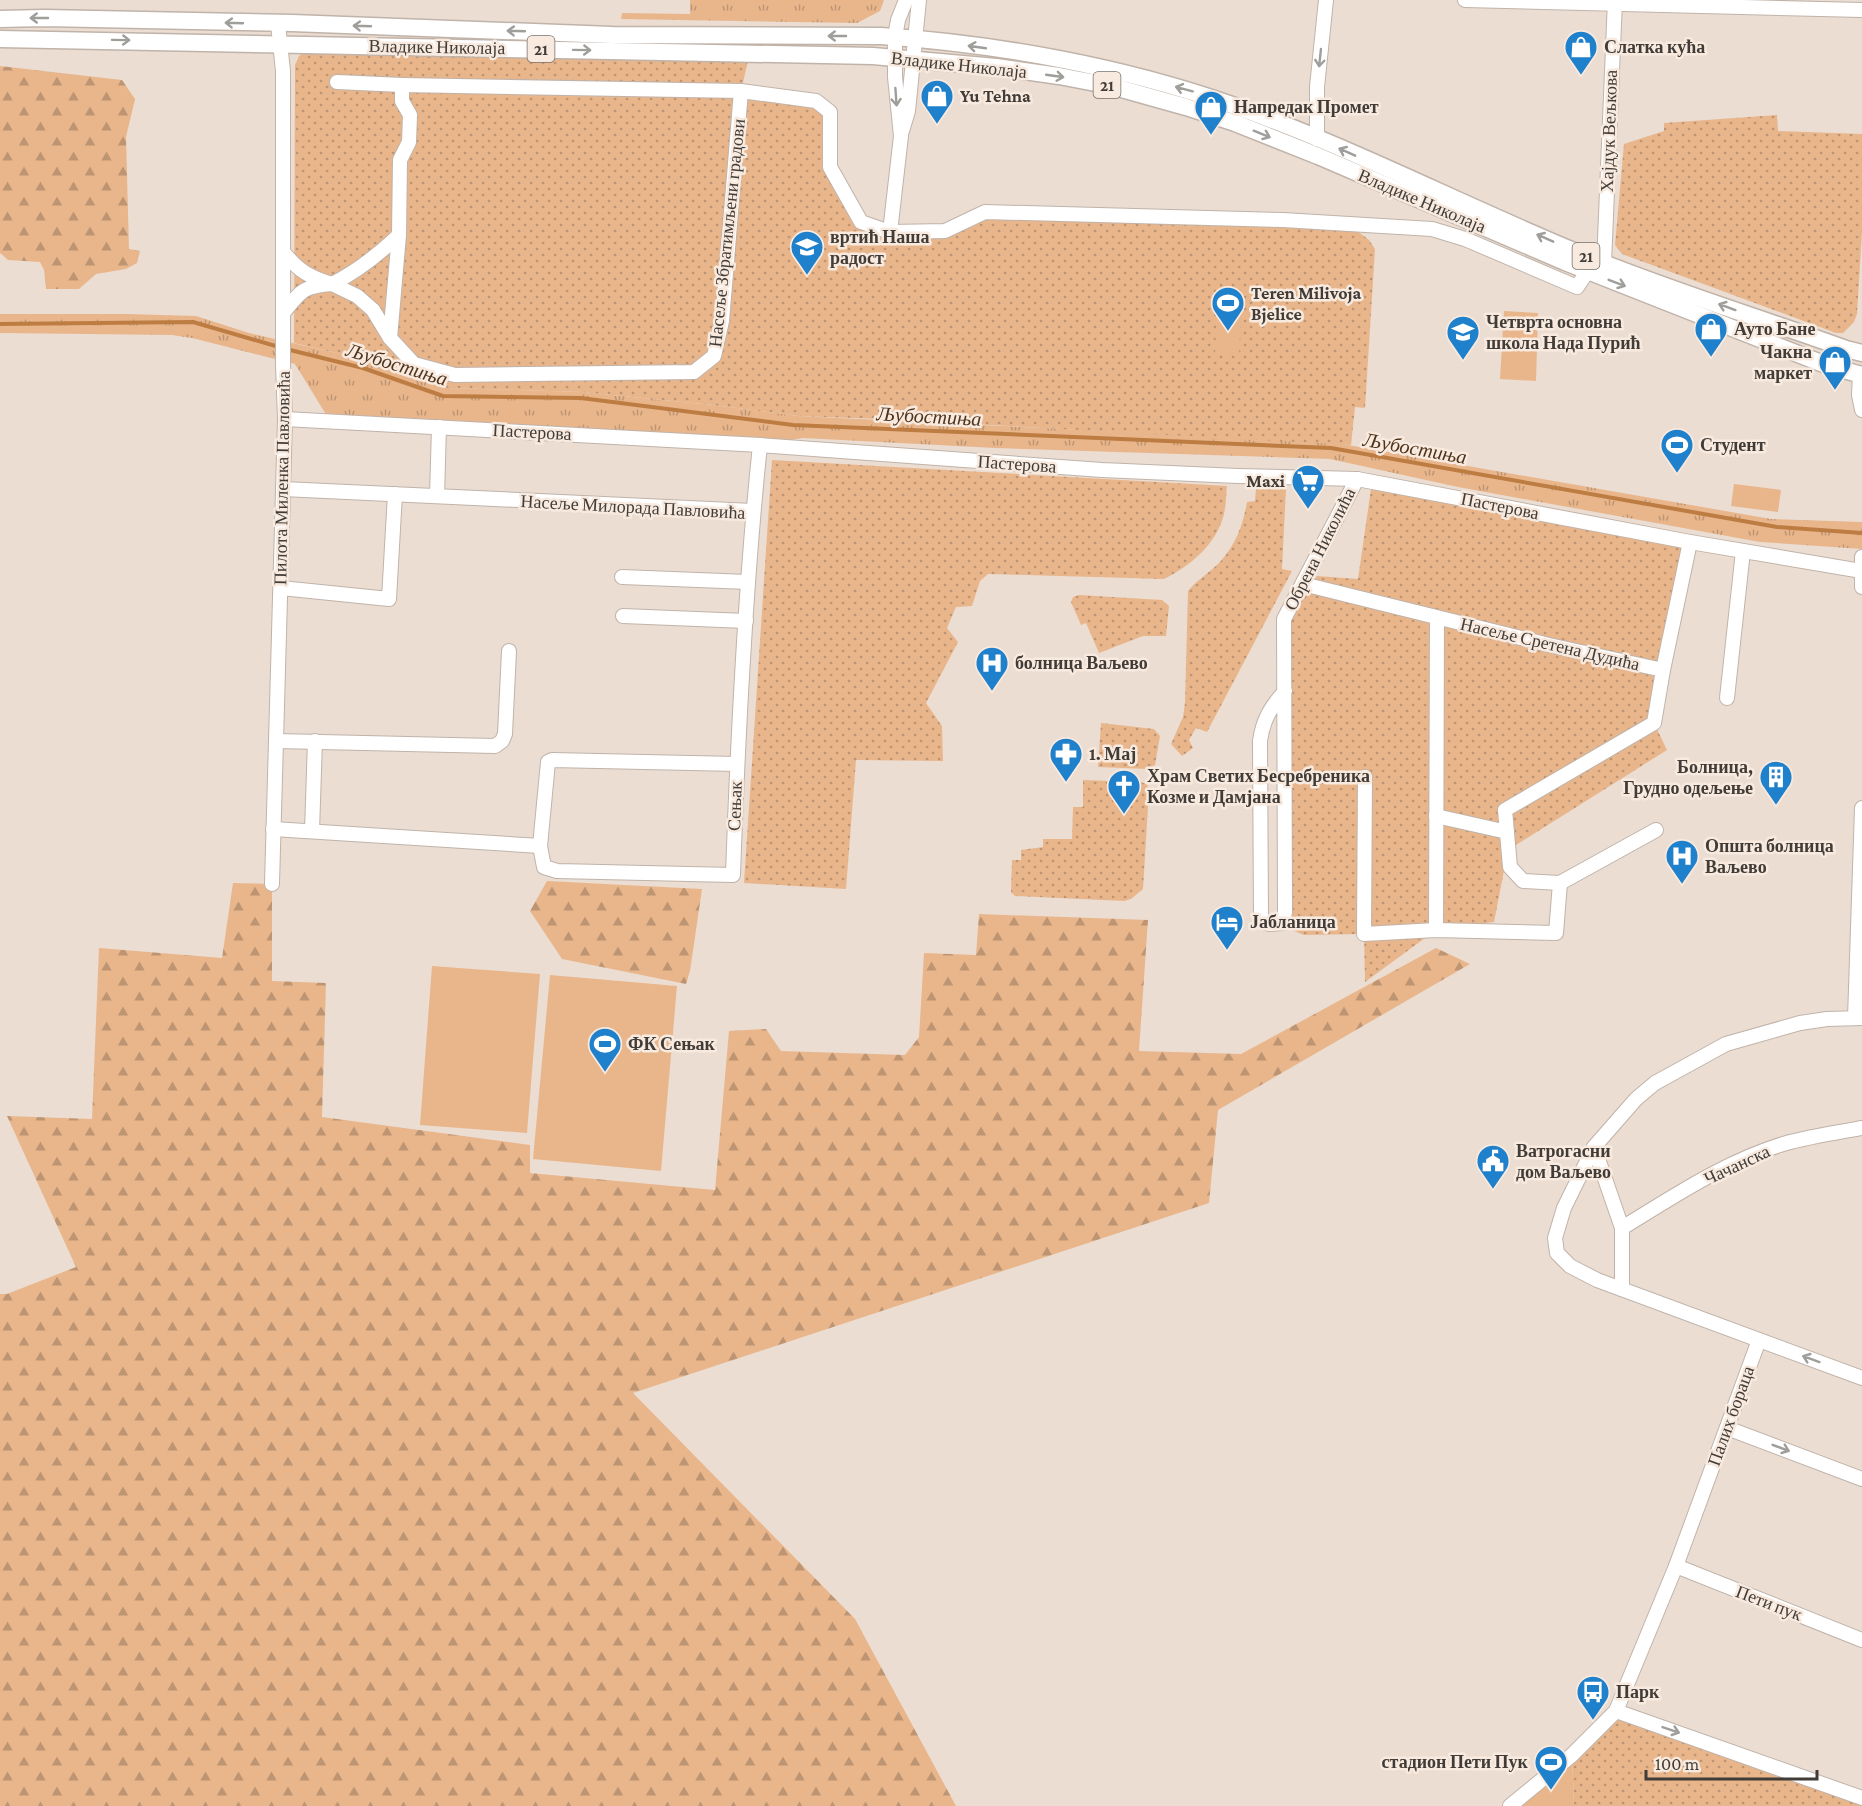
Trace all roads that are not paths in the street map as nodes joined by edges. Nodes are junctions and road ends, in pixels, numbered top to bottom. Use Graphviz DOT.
graph roads {
  1 [pos="906,0"];
  2 [pos="918,0"];
  3 [pos="1326,0"];
  4 [pos="1465,0"];
  5 [pos="1615,2"];
  6 [pos="1862,10"];
  7 [pos="0,19"];
  8 [pos="285,24"];
  9 [pos="895,37"];
  10 [pos="0,39"];
  11 [pos="915,39"];
  12 [pos="285,44"];
  13 [pos="894,57"];
  14 [pos="913,59"];
  15 [pos="337,82"];
  16 [pos="402,85"];
  17 [pos="741,92"];
  18 [pos="901,136"];
  19 [pos="1317,139"];
  20 [pos="890,232"];
  21 [pos="399,235"];
  22 [pos="284,253"];
  23 [pos="1604,263"];
  24 [pos="1587,272"];
  25 [pos="332,284"];
  26 [pos="284,312"];
  27 [pos="390,338"];
  28 [pos="1862,354"];
  29 [pos="1861,375"];
  30 [pos="1862,410"];
  31 [pos="285,419"];
  32 [pos="439,427"];
  33 [pos="760,445"];
  34 [pos="1357,479"];
  35 [pos="284,489"];
  36 [pos="395,494"];
  37 [pos="437,496"];
  38 [pos="753,511"];
  39 [pos="1690,542"];
  40 [pos="1743,551"];
  41 [pos="1862,557"];
  42 [pos="1862,571"];
  43 [pos="622,577"];
  44 [pos="748,582"];
  45 [pos="1303,584"];
  46 [pos="1862,587"];
  47 [pos="280,588"];
  48 [pos="623,616"];
  49 [pos="1437,618"];
  50 [pos="746,621"];
  51 [pos="509,651"];
  52 [pos="1663,670"];
  53 [pos="1285,692"];
  54 [pos="1727,698"];
  55 [pos="276,741"];
  56 [pos="315,741"];
  57 [pos="737,764"];
  58 [pos="1365,777"];
  59 [pos="1862,808"];
  60 [pos="1436,816"];
  61 [pos="273,829"];
  62 [pos="1656,830"];
  63 [pos="312,831"];
  64 [pos="1507,832"];
  65 [pos="540,846"];
  66 [pos="1560,883"];
  67 [pos="272,884"];
  68 [pos="1436,930"];
  69 [pos="1859,1018"];
  70 [pos="1862,1128"];
  71 [pos="1594,1147"];
  72 [pos="1622,1228"];
  73 [pos="1622,1288"];
  74 [pos="1759,1340"];
  75 [pos="1862,1378"];
  76 [pos="1727,1428"];
  77 [pos="1862,1479"];
  78 [pos="1676,1566"];
  79 [pos="1862,1640"];
  80 [pos="1616,1711"];
  81 [pos="1862,1798"];
  82 [pos="1510,1806"];
  1 -- 9 [label="street"];
  2 -- 11 [label="street"];
  3 -- 19 [label="street, one-way"];
  4 -- 5 [label="street"];
  5 -- 6 [label="street"];
  5 -- 23 [label="street, Хајдук Вељкова"];
  8 -- 7 [label="main road, Владике Николаја / 21, one-way"];
  9 -- 8 [label="main road, Владике Николаја / 21, one-way"];
  8 -- 12 [label="street, Пилота Миленка Павловића"];
  9 -- 11 [label="main road, Владике Николаја / 21"];
  9 -- 13 [label="street"];
  10 -- 12 [label="main road, Владике Николаја / 21, one-way"];
  11 -- 14 [label="street"];
  19 -- 11 [label="main road, Владике Николаја / 21, one-way"];
  12 -- 13 [label="main road, Владике Николаја / 21, one-way"];
  12 -- 22 [label="street, Пилота Миленка Павловића"];
  13 -- 14 [label="main road, Владике Николаја / 21"];
  13 -- 18 [label="street, one-way"];
  14 -- 18 [label="street"];
  14 -- 24 [label="main road, Владике Николаја / 21, one-way"];
  15 -- 16 [label="street, Насеље Збратимљени градови"];
  16 -- 17 [label="street, Насеље Збратимљени градови"];
  16 -- 21 [label="street"];
  17 -- 20 [label="street, Насеље Збратимљени градови"];
  17 -- 27 [label="street, Насеље Збратимљени градови"];
  18 -- 20 [label="street"];
  23 -- 19 [label="main road, Владике Николаја / 21, one-way"];
  20 -- 24 [label="street"];
  21 -- 25 [label="street"];
  21 -- 27 [label="street"];
  22 -- 25 [label="street, Насеље Збратимљени градови"];
  22 -- 26 [label="street, Пилота Миленка Павловића"];
  28 -- 23 [label="main road, Владике Николаја / 21, one-way"];
  24 -- 29 [label="main road, Владике Николаја / 21, one-way"];
  25 -- 26 [label="street"];
  25 -- 27 [label="street, Насеље Збратимљени градови"];
  26 -- 31 [label="street, Пилота Миленка Павловића"];
  28 -- 29 [label="main road"];
  29 -- 30 [label="street"];
  31 -- 32 [label="street, Пастерова"];
  31 -- 35 [label="street, Пилота Миленка Павловића"];
  32 -- 33 [label="street, Пастерова"];
  32 -- 37 [label="street"];
  33 -- 34 [label="street, Пастерова"];
  33 -- 38 [label="street"];
  34 -- 39 [label="street, Пастерова"];
  34 -- 45 [label="street, Обрена Николића"];
  35 -- 36 [label="street, Насеље Милорада Павловића"];
  35 -- 47 [label="street, Пилота Миленка Павловића"];
  36 -- 37 [label="street, Насеље Милорада Павловића"];
  36 -- 47 [label="street"];
  37 -- 38 [label="street, Насеље Милорада Павловића"];
  38 -- 44 [label="street, Насеље Милорада Павловића"];
  39 -- 40 [label="street, Пастерова"];
  39 -- 52 [label="street, Насеље Сретена Дудића"];
  40 -- 42 [label="street, Пастерова"];
  40 -- 54 [label="street"];
  41 -- 42 [label="street"];
  42 -- 46 [label="street"];
  43 -- 44 [label="street"];
  44 -- 50 [label="street, Насеље Милорада Павловића"];
  45 -- 49 [label="street, Насеље Сретена Дудића"];
  45 -- 53 [label="street, Обрена Николића"];
  47 -- 55 [label="street, Пилота Миленка Павловића"];
  48 -- 50 [label="street"];
  49 -- 52 [label="street, Насеље Сретена Дудића"];
  49 -- 60 [label="street, Насеље Сретена Дудића"];
  50 -- 57 [label="street, Насеље Милорада Павловића"];
  51 -- 56 [label="street"];
  52 -- 64 [label="street, Насеље Сретена Дудића"];
  53 -- 53 [label="street, Обрена Николића"];
  55 -- 56 [label="street"];
  55 -- 61 [label="street, Пилота Миленка Павловића"];
  56 -- 63 [label="street"];
  57 -- 65 [label="street, Сењак"];
  57 -- 65 [label="street, Сењак"];
  58 -- 68 [label="street"];
  59 -- 69 [label="street"];
  60 -- 64 [label="street"];
  60 -- 68 [label="street, Насеље Сретена Дудића"];
  61 -- 63 [label="street"];
  61 -- 67 [label="street, Пилота Миленка Павловића"];
  62 -- 66 [label="street"];
  63 -- 65 [label="street"];
  64 -- 66 [label="street, Насеље Сретена Дудића"];
  66 -- 68 [label="street"];
  69 -- 71 [label="street"];
  70 -- 72 [label="street, Чачанска"];
  71 -- 72 [label="street"];
  71 -- 73 [label="street"];
  72 -- 73 [label="street"];
  73 -- 74 [label="street"];
  75 -- 74 [label="street, one-way"];
  74 -- 76 [label="street, Палих бораца"];
  76 -- 77 [label="street, one-way"];
  76 -- 78 [label="street, Палих бораца"];
  78 -- 79 [label="street, Пети пук"];
  78 -- 80 [label="street, Палих бораца"];
  80 -- 81 [label="street, one-way"];
  80 -- 82 [label="street"];
}
